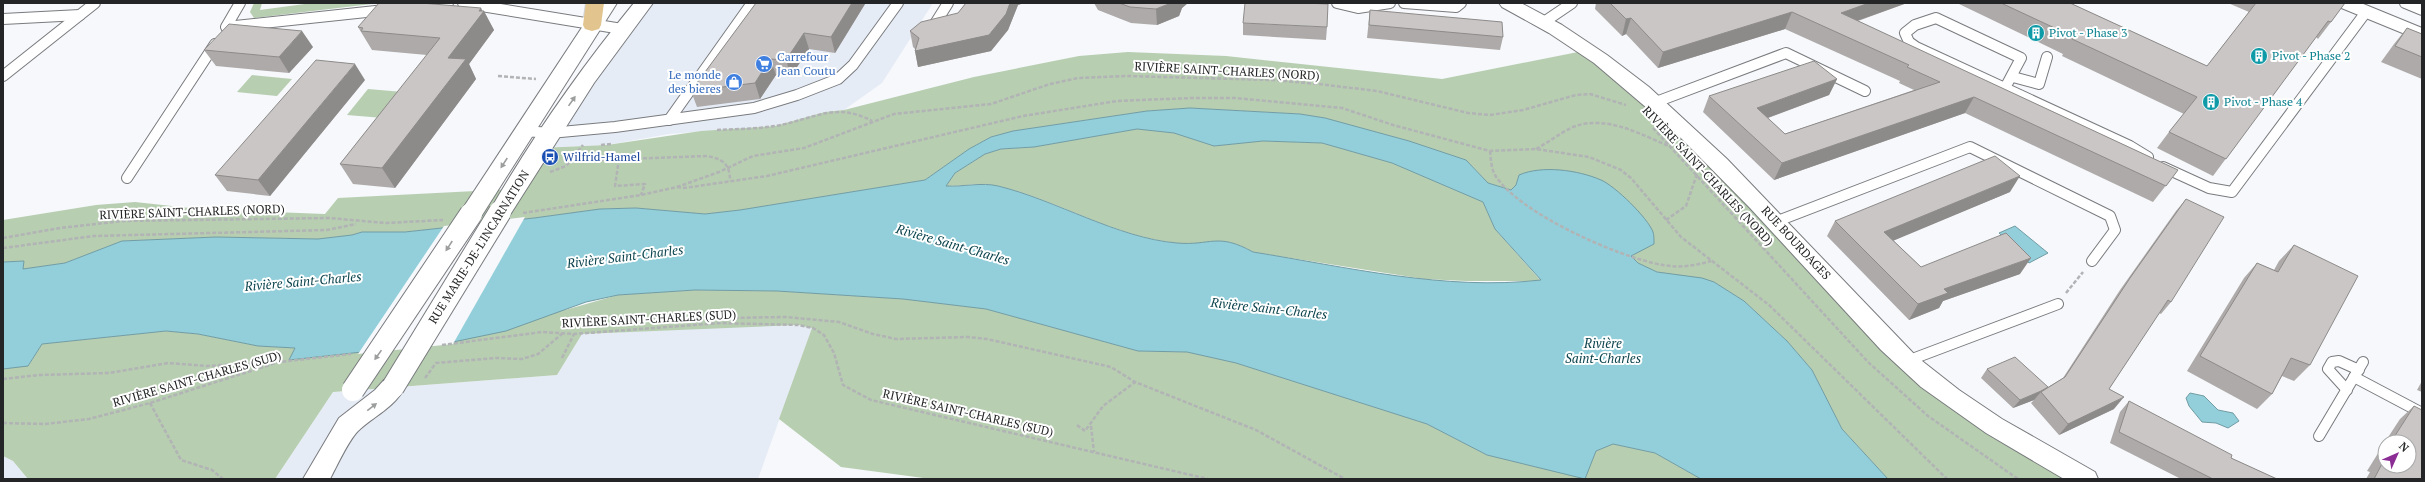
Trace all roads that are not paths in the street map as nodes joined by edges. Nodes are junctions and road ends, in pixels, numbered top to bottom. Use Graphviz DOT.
graph roads {
  1 [pos="95,3"];
  2 [pos="240,3"];
  3 [pos="448,3"];
  4 [pos="463,3"];
  5 [pos="595,3"];
  6 [pos="608,3"];
  7 [pos="644,3"];
  8 [pos="752,3"];
  9 [pos="898,3"];
  10 [pos="948,3"];
  11 [pos="1337,3"];
  12 [pos="1390,3"];
  13 [pos="1404,3"];
  14 [pos="1461,3"];
  15 [pos="1508,3"];
  16 [pos="1572,3"];
  17 [pos="2345,3"];
  18 [pos="2405,3"];
  19 [pos="412,6"];
  20 [pos="2420,7"];
  21 [pos="397,8"];
  22 [pos="2366,12"];
  23 [pos="80,15"];
  24 [pos="3,19"];
  25 [pos="1544,22"];
  26 [pos="592,25"];
  27 [pos="226,27"];
  28 [pos="933,27"];
  29 [pos="622,29"];
  30 [pos="2422,35"];
  31 [pos="2047,57"];
  32 [pos="3,76"];
  33 [pos="2012,77"];
  34 [pos="2005,88"];
  35 [pos="1865,91"];
  36 [pos="1656,102"];
  37 [pos="669,120"];
  38 [pos="525,131"];
  39 [pos="550,133"];
  40 [pos="127,178"];
  41 [pos="1775,222"];
  42 [pos="2092,261"];
  43 [pos="2058,304"];
  44 [pos="1907,362"];
  45 [pos="2359,370"];
  46 [pos="2347,390"];
  47 [pos="2422,413"];
  48 [pos="348,425"];
  49 [pos="2319,436"];
  50 [pos="316,479"];
  51 [pos="2086,479"];
  1 -- 23 [label="lane"];
  2 -- 27 [label="lane"];
  3 -- 19 [label="lane"];
  4 -- 26 [label="lane"];
  5 -- 26 [label="main road"];
  6 -- 26 [label="main road, RUE MARIE-DE-L'INCARNATION"];
  7 -- 29 [label="main road, RUE MARIE-DE-L'INCARNATION"];
  8 -- 37 [label="lane"];
  9 -- 37 [label="lane"];
  10 -- 28 [label="lane"];
  11 -- 12 [label="lane"];
  13 -- 14 [label="lane"];
  15 -- 25 [label="street, RUE BOURDAGES"];
  16 -- 25 [label="lane"];
  17 -- 22 [label="street"];
  18 -- 20 [label="lane"];
  21 -- 27 [label="lane"];
  22 -- 30 [label="street"];
  22 -- 34 [label="lane"];
  23 -- 24 [label="lane"];
  23 -- 32 [label="lane"];
  25 -- 36 [label="street, RUE BOURDAGES"];
  26 -- 29 [label="lane"];
  26 -- 38 [label="main road, RUE MARIE-DE-L'INCARNATION"];
  27 -- 40 [label="lane"];
  39 -- 29 [label="main road, RUE MARIE-DE-L'INCARNATION, one-way"];
  31 -- 33 [label="lane"];
  33 -- 34 [label="lane"];
  33 -- 34 [label="lane"];
  35 -- 36 [label="lane"];
  36 -- 41 [label="street, RUE BOURDAGES"];
  37 -- 39 [label="lane"];
  38 -- 39 [label="lane"];
  38 -- 48 [label="main road, RUE MARIE-DE-L'INCARNATION, one-way, bridge"];
  48 -- 39 [label="main road, RUE MARIE-DE-L'INCARNATION, one-way, bridge"];
  41 -- 42 [label="lane"];
  41 -- 44 [label="street, RUE BOURDAGES"];
  43 -- 44 [label="lane"];
  44 -- 51 [label="street, RUE BOURDAGES"];
  45 -- 46 [label="lane"];
  45 -- 46 [label="lane"];
  45 -- 47 [label="lane"];
  46 -- 49 [label="lane"];
  48 -- 50 [label="main road, RUE MARIE-DE-L'INCARNATION"];
}
